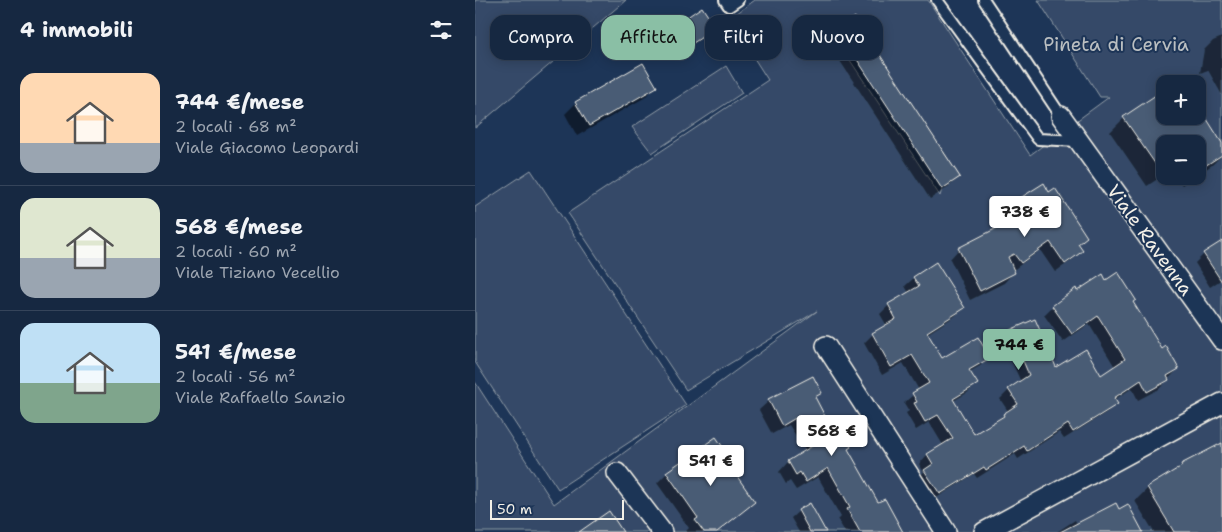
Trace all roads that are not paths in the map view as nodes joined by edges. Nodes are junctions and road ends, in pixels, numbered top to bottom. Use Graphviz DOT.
graph roads {
  1 [pos="725,0"];
  2 [pos="739,0"];
  3 [pos="937,0"];
  4 [pos="984,0"];
  5 [pos="1061,116"];
  6 [pos="1079,141"];
  7 [pos="1222,340"];
  8 [pos="826,346"];
  9 [pos="1222,403"];
  10 [pos="617,473"];
  11 [pos="662,532"];
  12 [pos="946,532"];
  13 [pos="984,532"];
  1 -- 2 [label="lane"];
  3 -- 6 [label="lane"];
  4 -- 5 [label="lane, Viale Ravenna"];
  5 -- 6 [label="street, Viale Ravenna"];
  6 -- 7 [label="street, Viale Ravenna"];
  8 -- 12 [label="street"];
  9 -- 13 [label="street"];
  10 -- 11 [label="street"];
}
